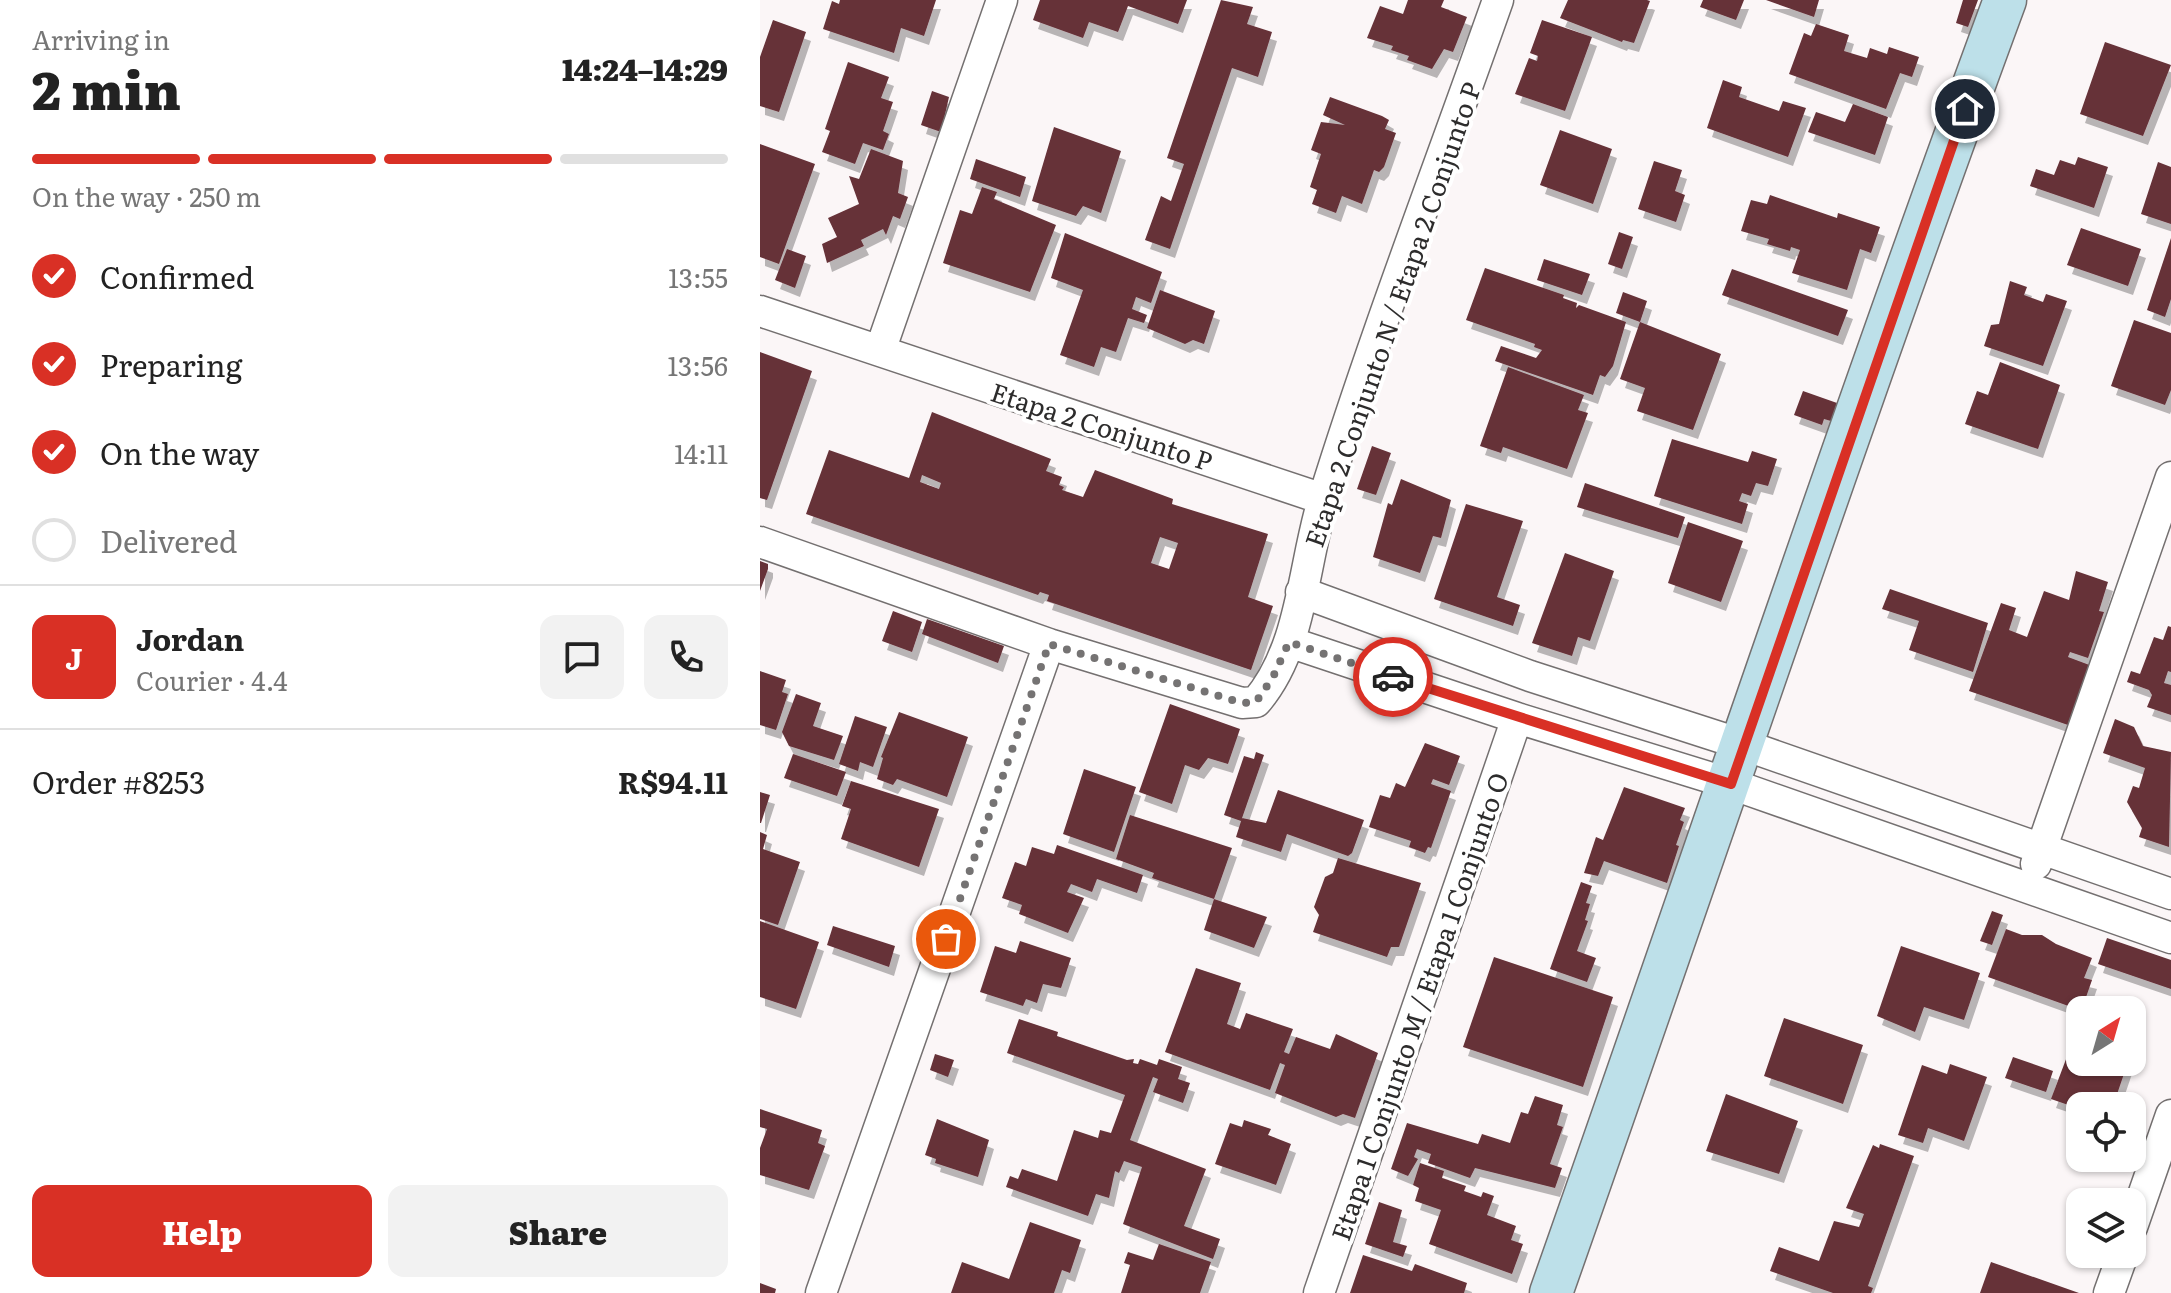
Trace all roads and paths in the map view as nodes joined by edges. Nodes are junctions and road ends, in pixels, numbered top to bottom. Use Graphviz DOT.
graph roads {
  1 [pos="1002,0"];
  2 [pos="1498,0"];
  3 [pos="2005,0"];
  4 [pos="760,311"];
  5 [pos="880,351"];
  6 [pos="2171,477"];
  7 [pos="1323,499"];
  8 [pos="760,542"];
  9 [pos="1301,592"];
  10 [pos="1289,642"];
  11 [pos="1049,644"];
  12 [pos="1517,718"];
  13 [pos="1744,745"];
  14 [pos="1731,784"];
  15 [pos="2041,847"];
  16 [pos="2028,888"];
  17 [pos="2171,894"];
  18 [pos="2171,938"];
  19 [pos="2171,1115"];
  20 [pos="2146,1188"];
  21 [pos="2118,1268"];
  22 [pos="821,1293"];
  23 [pos="1319,1293"];
  24 [pos="1551,1293"];
  25 [pos="2109,1293"];
  1 -- 5 [label="street"];
  2 -- 7 [label="street, Etapa 2 Conjunto N / Etapa 2 Conjunto P"];
  3 -- 13 [label="street"];
  4 -- 5 [label="street, Etapa 2 Conjunto P"];
  5 -- 7 [label="street, Etapa 2 Conjunto P"];
  6 -- 15 [label="street"];
  7 -- 9 [label="street, Etapa 2 Conjunto N / Etapa 2 Conjunto P"];
  8 -- 11 [label="street"];
  9 -- 10 [label="street, Etapa 2 Conjunto N / Etapa 2 Conjunto P"];
  9 -- 13 [label="street"];
  10 -- 11 [label="street, Etapa 2 Conjunto N / Etapa 2 Conjunto P"];
  10 -- 12 [label="street"];
  11 -- 22 [label="street"];
  12 -- 14 [label="street"];
  12 -- 23 [label="street, Etapa 1 Conjunto M / Etapa 1 Conjunto O"];
  13 -- 14 [label="street"];
  13 -- 15 [label="street"];
  14 -- 16 [label="street"];
  14 -- 24 [label="street"];
  15 -- 16 [label="street"];
  15 -- 17 [label="street"];
  16 -- 18 [label="street"];
  19 -- 20 [label="street"];
  21 -- 25 [label="street"];
}
